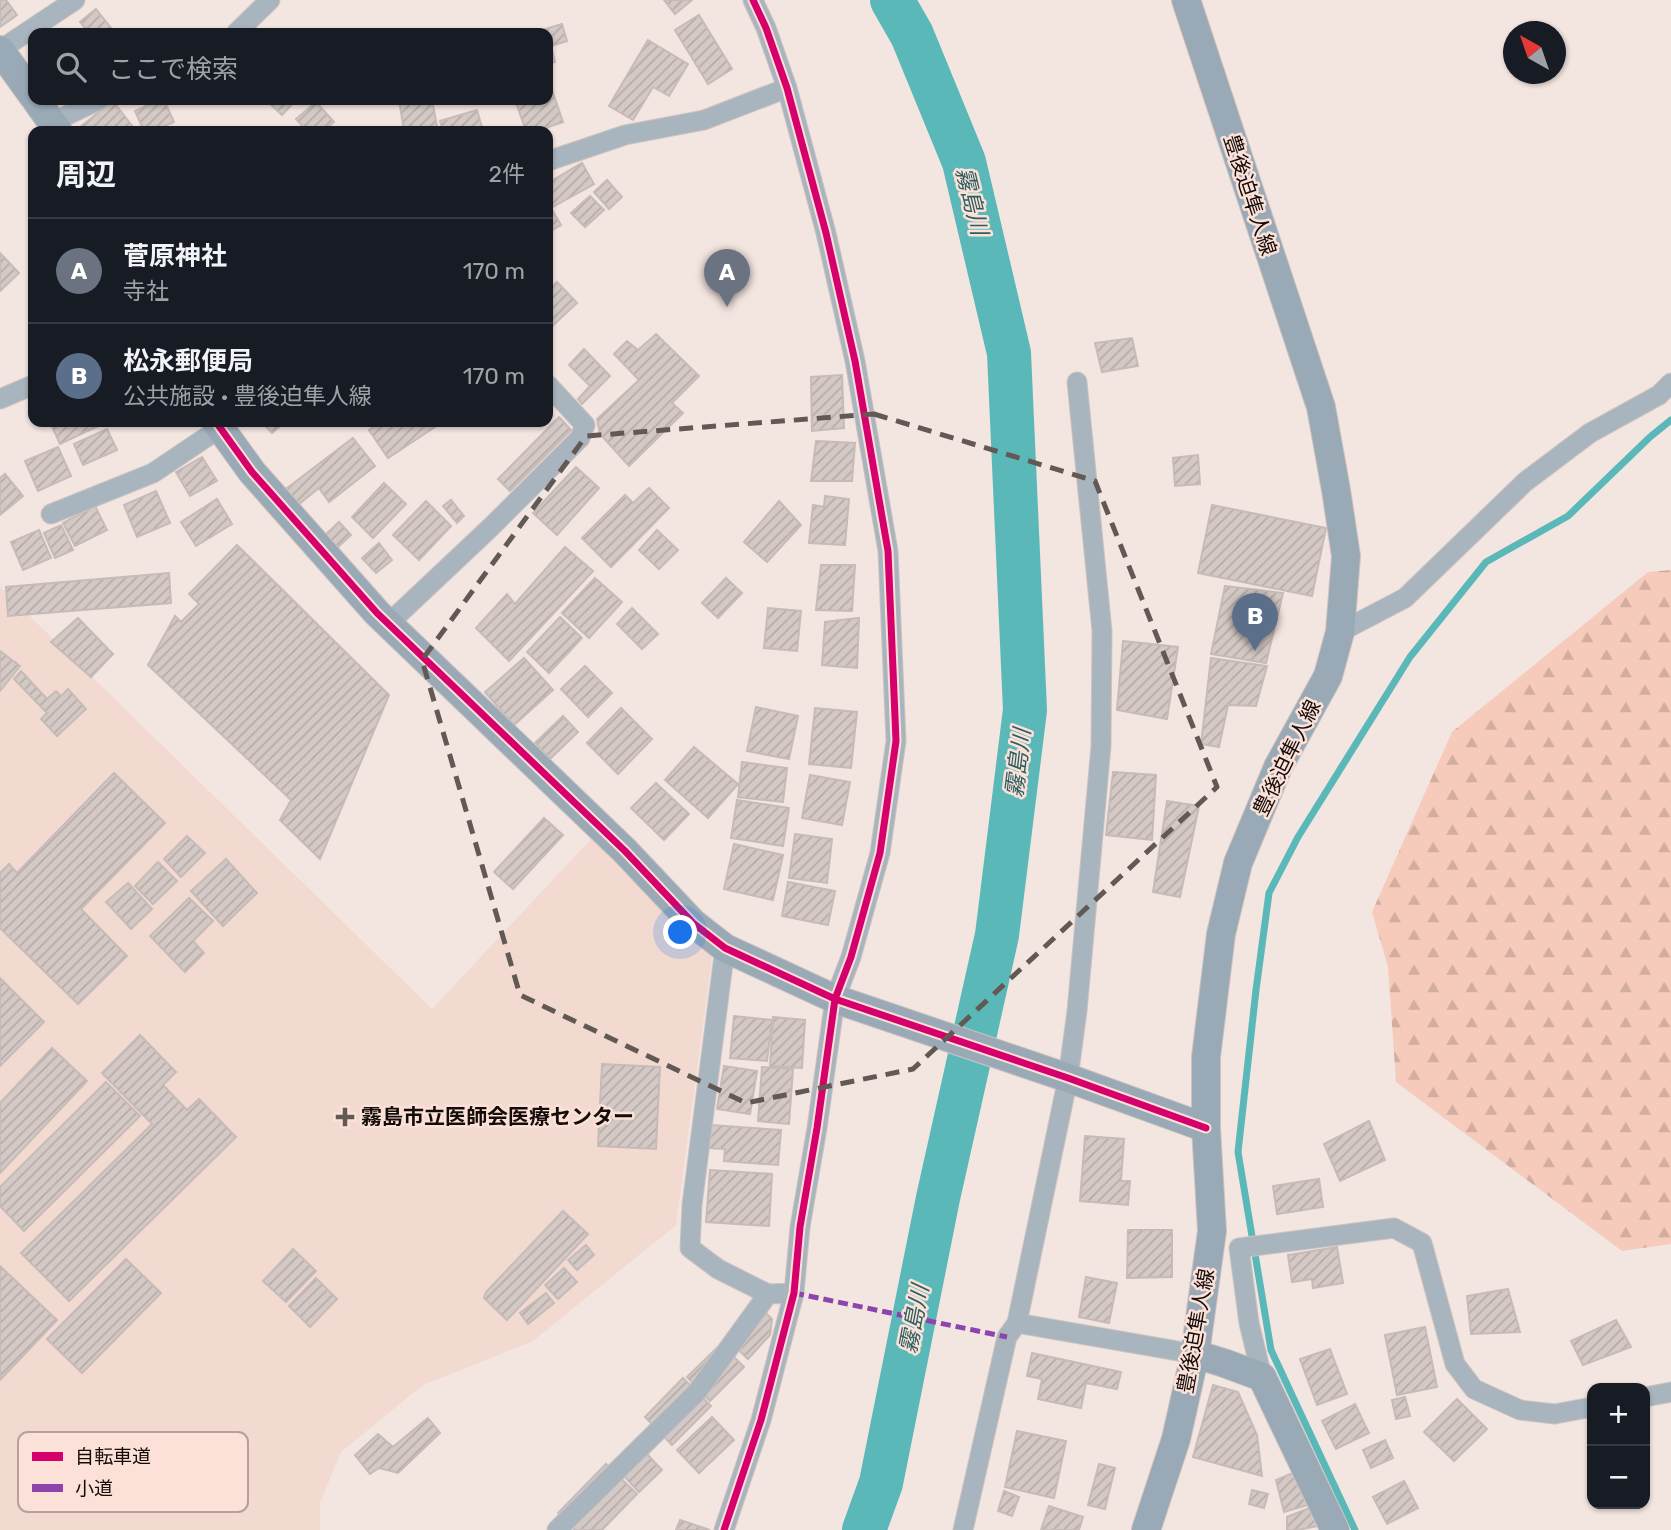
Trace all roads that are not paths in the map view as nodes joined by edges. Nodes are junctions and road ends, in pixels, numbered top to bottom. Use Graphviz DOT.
graph roads {
  1 [pos="75,0"];
  2 [pos="270,0"];
  3 [pos="753,0"];
  4 [pos="1186,0"];
  5 [pos="33,28"];
  6 [pos="241,28"];
  7 [pos="28,31"];
  8 [pos="0,50"];
  9 [pos="28,88"];
  10 [pos="787,88"];
  11 [pos="40,105"];
  12 [pos="91,105"];
  13 [pos="54,126"];
  14 [pos="57,126"];
  15 [pos="553,159"];
  16 [pos="1077,382"];
  17 [pos="1671,383"];
  18 [pos="28,387"];
  19 [pos="553,390"];
  20 [pos="0,399"];
  21 [pos="215,427"];
  22 [pos="219,427"];
  23 [pos="51,514"];
  24 [pos="388,624"];
  25 [pos="1340,632"];
  26 [pos="725,948"];
  27 [pos="835,999"];
  28 [pos="1068,1078"];
  29 [pos="1206,1128"];
  30 [pos="794,1293"];
  31 [pos="768,1294"];
  32 [pos="1017,1323"];
  33 [pos="1195,1354"];
  34 [pos="1262,1377"];
  35 [pos="1671,1392"];
  36 [pos="1650,1396"];
  37 [pos="1587,1408"];
  38 [pos="556,1530"];
  39 [pos="723,1530"];
  40 [pos="963,1530"];
  41 [pos="1146,1530"];
  42 [pos="1335,1530"];
  1 -- 5 [label="street"];
  2 -- 6 [label="street"];
  3 -- 10 [label="street"];
  4 -- 25 [label="street, 豊後迫隼人線"];
  7 -- 8 [label="street"];
  8 -- 9 [label="street"];
  10 -- 15 [label="street"];
  10 -- 27 [label="street"];
  11 -- 13 [label="street"];
  12 -- 14 [label="street"];
  16 -- 28 [label="street"];
  17 -- 25 [label="street"];
  18 -- 20 [label="street"];
  19 -- 24 [label="street"];
  21 -- 23 [label="street"];
  22 -- 24 [label="street"];
  24 -- 26 [label="street"];
  25 -- 29 [label="street, 豊後迫隼人線"];
  26 -- 27 [label="street"];
  26 -- 31 [label="street"];
  27 -- 28 [label="street"];
  27 -- 30 [label="street"];
  28 -- 29 [label="street"];
  28 -- 32 [label="street"];
  29 -- 33 [label="street, 豊後迫隼人線"];
  30 -- 31 [label="street"];
  30 -- 39 [label="street"];
  31 -- 38 [label="street"];
  32 -- 33 [label="street"];
  32 -- 40 [label="street"];
  33 -- 34 [label="street"];
  33 -- 41 [label="street, 豊後迫隼人線"];
  34 -- 37 [label="street"];
  34 -- 42 [label="street"];
  35 -- 36 [label="street"];
}
